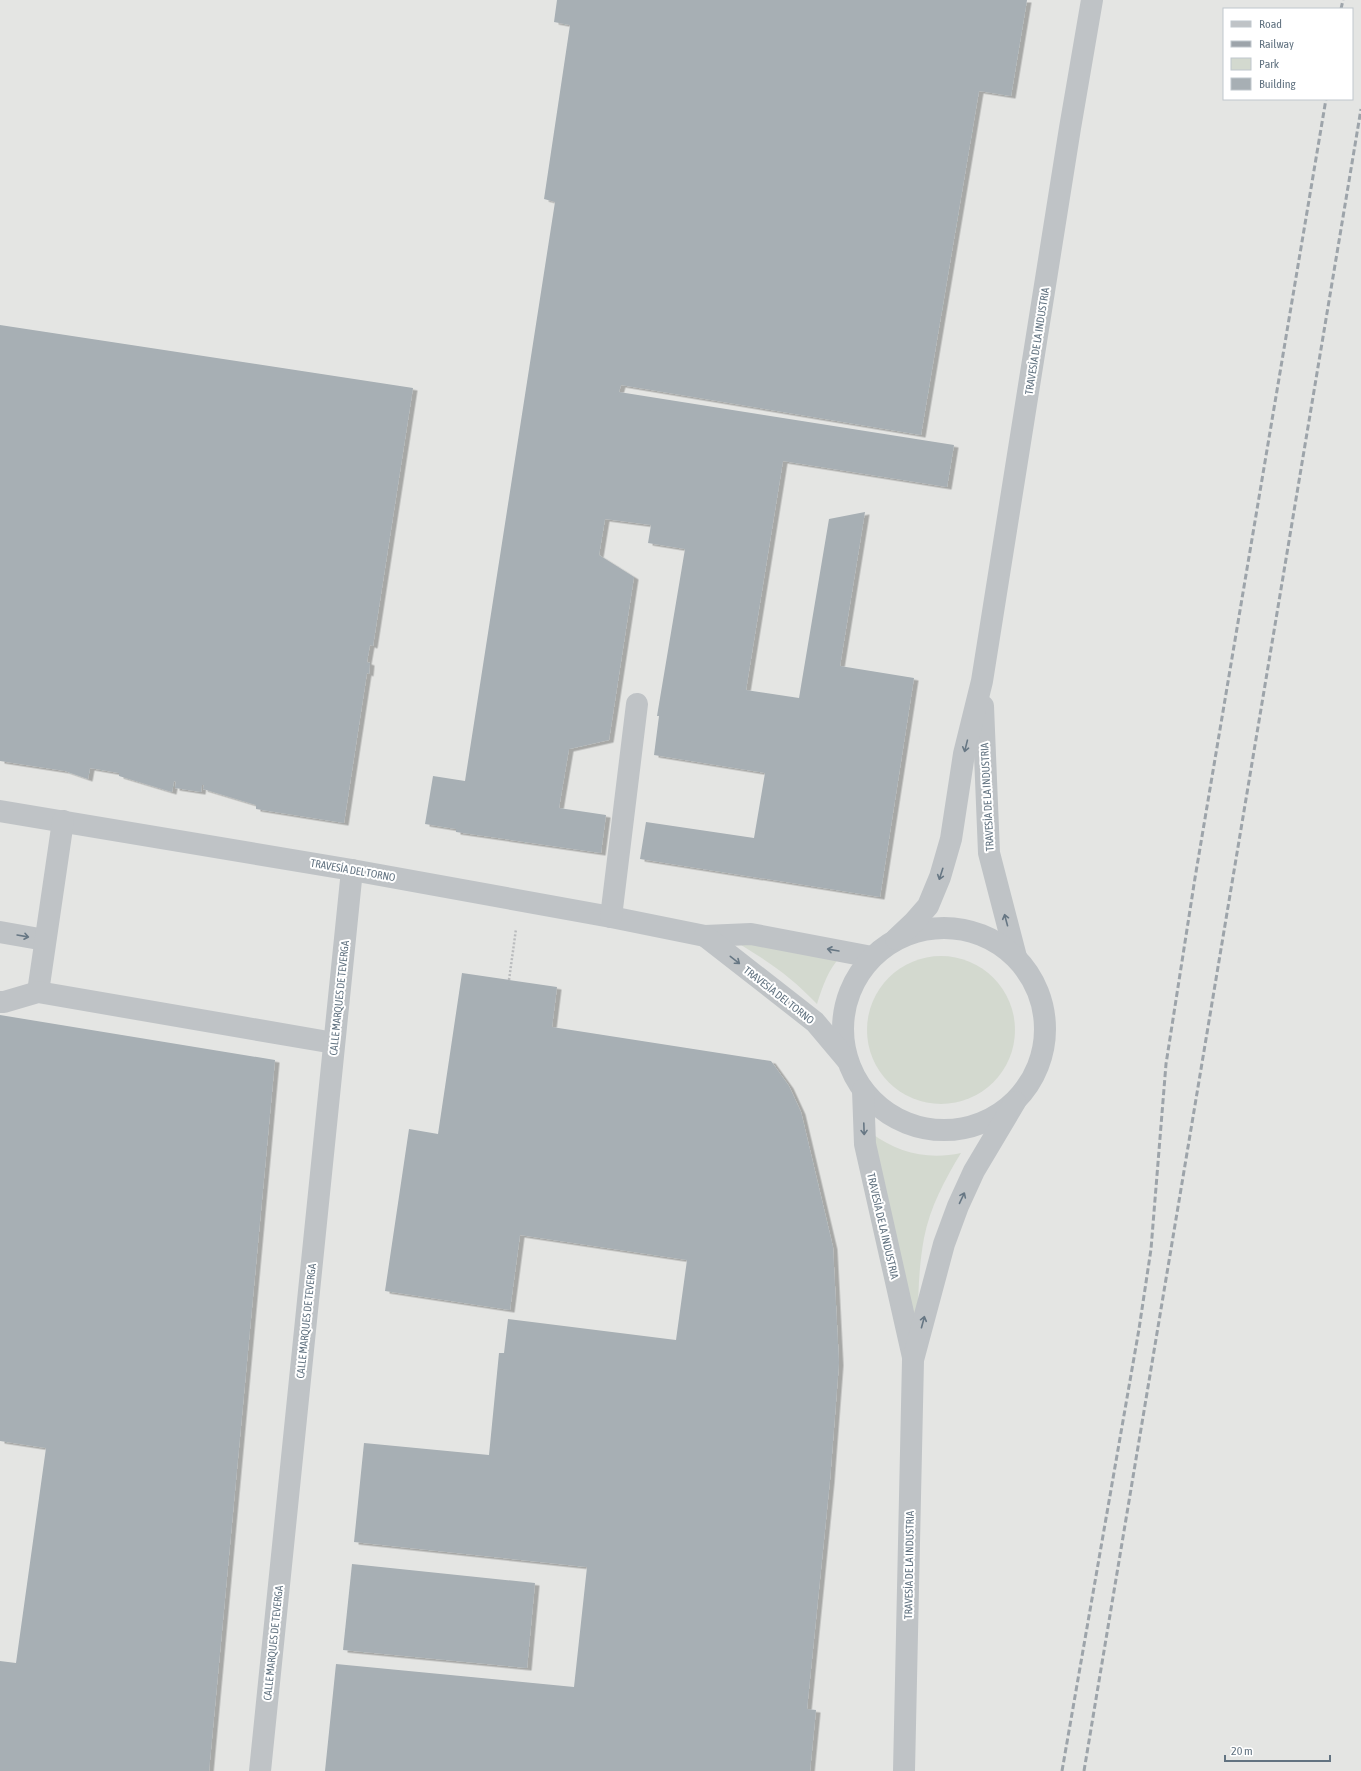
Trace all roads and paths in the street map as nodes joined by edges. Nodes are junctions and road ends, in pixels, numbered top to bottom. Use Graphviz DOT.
graph roads {
  1 [pos="1092,0"];
  2 [pos="982,681"];
  3 [pos="638,704"];
  4 [pos="0,811"];
  5 [pos="63,821"];
  6 [pos="352,870"];
  7 [pos="521,901"];
  8 [pos="611,917"];
  9 [pos="0,932"];
  10 [pos="704,936"];
  11 [pos="896,939"];
  12 [pos="45,940"];
  13 [pos="872,957"];
  14 [pos="1016,957"];
  15 [pos="509,980"];
  16 [pos="38,992"];
  17 [pos="0,1002"];
  18 [pos="334,1043"];
  19 [pos="847,1060"];
  20 [pos="863,1090"];
  21 [pos="1015,1102"];
  22 [pos="913,1360"];
  23 [pos="260,1771"];
  24 [pos="904,1771"];
  1 -- 2 [label="street, TRAVESÍA DE LA INDUSTRIA"];
  2 -- 11 [label="street, TRAVESÍA DE LA INDUSTRIA, one-way"];
  14 -- 2 [label="street, TRAVESÍA DE LA INDUSTRIA, one-way"];
  3 -- 8 [label="street"];
  4 -- 5 [label="street, TRAVESÍA DEL TORNO"];
  5 -- 6 [label="street, TRAVESÍA DEL TORNO"];
  5 -- 12 [label="street"];
  6 -- 7 [label="street, TRAVESÍA DEL TORNO"];
  6 -- 18 [label="street, CALLE MARQUES DE TEVERGA"];
  7 -- 8 [label="street, TRAVESÍA DEL TORNO"];
  7 -- 15 [label="path"];
  8 -- 10 [label="street, TRAVESÍA DEL TORNO"];
  9 -- 12 [label="street, one-way"];
  13 -- 10 [label="street, TRAVESÍA DEL TORNO, one-way"];
  10 -- 19 [label="street, TRAVESÍA DEL TORNO, one-way"];
  11 -- 13 [label="street, TRAVESÍA DE LA INDUSTRIA"];
  11 -- 14 [label="street, TRAVESÍA DE LA INDUSTRIA"];
  12 -- 16 [label="street"];
  13 -- 19 [label="street, TRAVESÍA DE LA INDUSTRIA"];
  14 -- 21 [label="street, TRAVESÍA DE LA INDUSTRIA"];
  16 -- 17 [label="street"];
  16 -- 18 [label="street"];
  18 -- 23 [label="street, CALLE MARQUES DE TEVERGA"];
  19 -- 20 [label="street, TRAVESÍA DE LA INDUSTRIA"];
  20 -- 21 [label="street, TRAVESÍA DE LA INDUSTRIA"];
  20 -- 22 [label="street, TRAVESÍA DE LA INDUSTRIA, one-way"];
  22 -- 21 [label="street, TRAVESÍA DE LA INDUSTRIA, one-way"];
  22 -- 24 [label="street, TRAVESÍA DE LA INDUSTRIA"];
}
